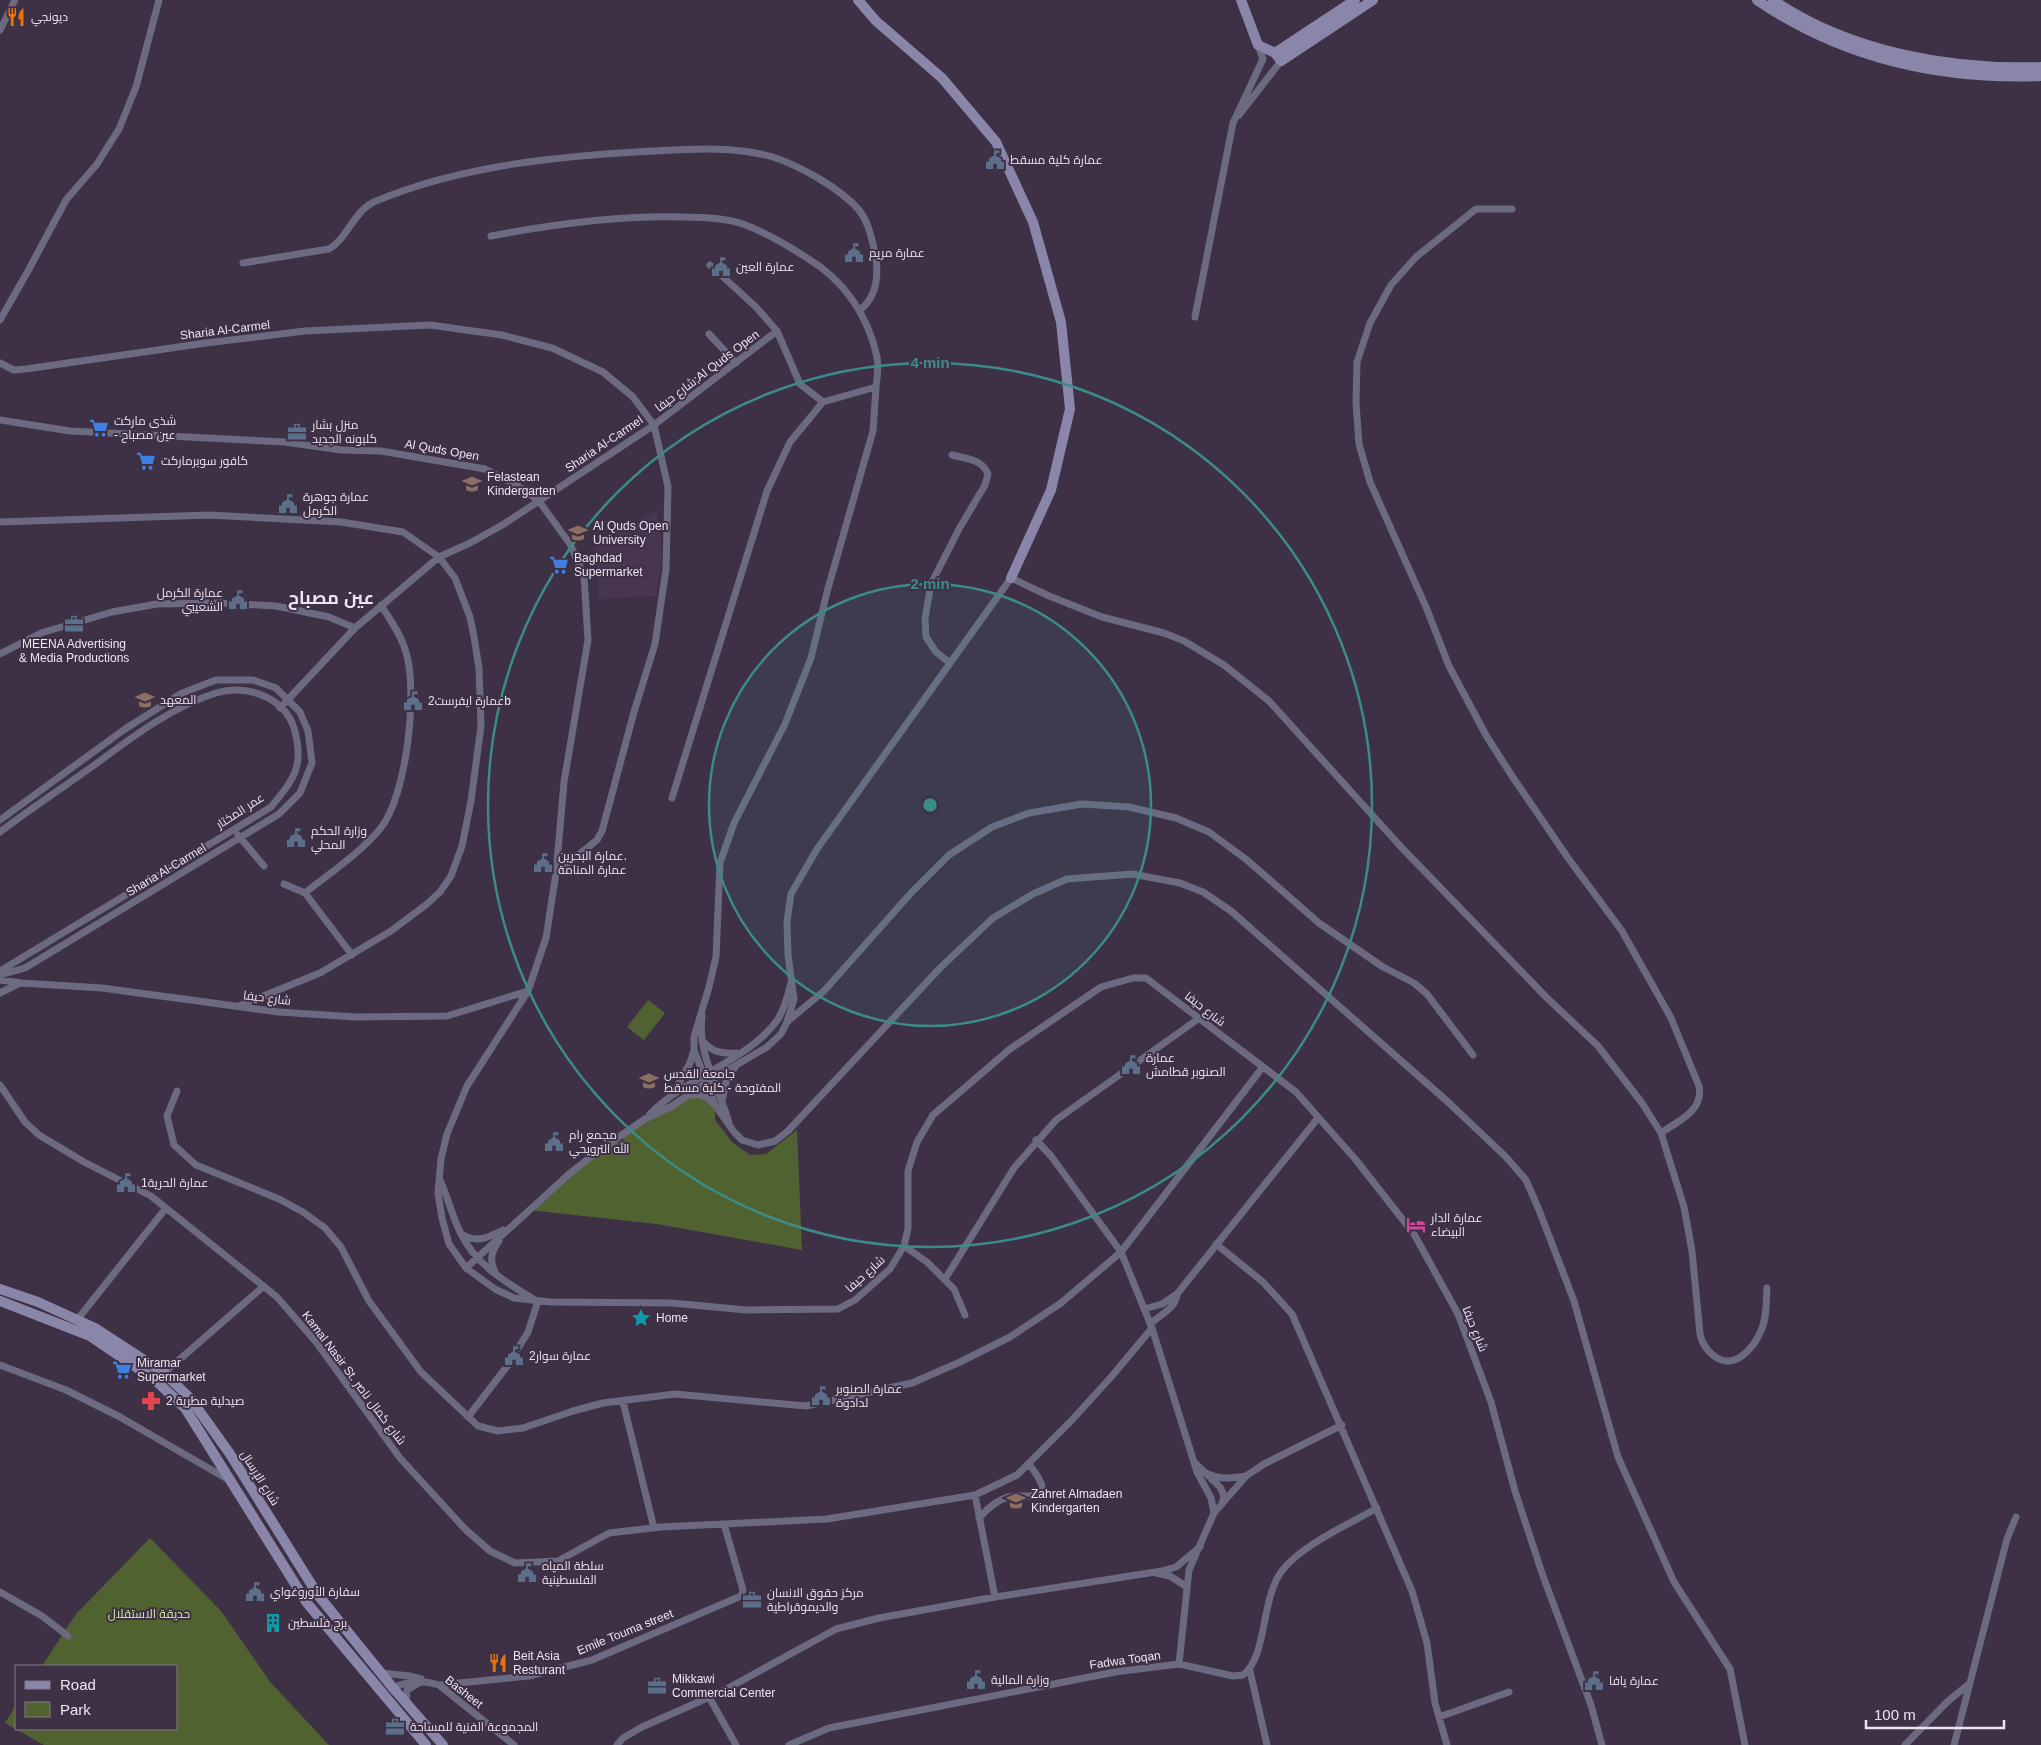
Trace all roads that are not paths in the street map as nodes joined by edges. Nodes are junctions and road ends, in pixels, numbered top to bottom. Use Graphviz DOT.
graph roads {
  1 [pos="15,0"];
  2 [pos="159,0"];
  3 [pos="858,0"];
  4 [pos="1241,0"];
  5 [pos="1355,0"];
  6 [pos="1373,0"];
  7 [pos="1757,0"];
  8 [pos="1773,0"];
  9 [pos="0,30"];
  10 [pos="1258,45"];
  11 [pos="1278,57"];
  12 [pos="2041,67"];
  13 [pos="2041,76"];
  14 [pos="1233,123"];
  15 [pos="1512,209"];
  16 [pos="490,236"];
  17 [pos="243,263"];
  18 [pos="710,265"];
  19 [pos="860,310"];
  20 [pos="1195,318"];
  21 [pos="0,320"];
  22 [pos="777,332"];
  23 [pos="709,334"];
  24 [pos="0,363"];
  25 [pos="736,363"];
  26 [pos="876,387"];
  27 [pos="823,402"];
  28 [pos="0,420"];
  29 [pos="654,425"];
  30 [pos="952,455"];
  31 [pos="539,501"];
  32 [pos="0,522"];
  33 [pos="439,557"];
  34 [pos="1011,578"];
  35 [pos="381,605"];
  36 [pos="355,628"];
  37 [pos="0,654"];
  38 [pos="950,663"];
  39 [pos="288,700"];
  40 [pos="280,708"];
  41 [pos="672,798"];
  42 [pos="0,820"];
  43 [pos="232,830"];
  44 [pos="0,832"];
  45 [pos="241,837"];
  46 [pos="264,866"];
  47 [pos="556,874"];
  48 [pos="284,884"];
  49 [pos="305,893"];
  50 [pos="546,938"];
  51 [pos="352,955"];
  52 [pos="25,968"];
  53 [pos="0,973"];
  54 [pos="792,978"];
  55 [pos="0,980"];
  56 [pos="21,983"];
  57 [pos="33,984"];
  58 [pos="528,991"];
  59 [pos="0,993"];
  60 [pos="703,1004"];
  61 [pos="239,1006"];
  62 [pos="1198,1019"];
  63 [pos="788,1022"];
  64 [pos="701,1038"];
  65 [pos="694,1050"];
  66 [pos="739,1053"];
  67 [pos="1473,1055"];
  68 [pos="737,1065"];
  69 [pos="1262,1068"];
  70 [pos="710,1071"];
  71 [pos="707,1079"];
  72 [pos="0,1084"];
  73 [pos="177,1090"];
  74 [pos="671,1095"];
  75 [pos="685,1096"];
  76 [pos="718,1103"];
  77 [pos="646,1118"];
  78 [pos="1318,1118"];
  79 [pos="1661,1133"];
  80 [pos="1036,1140"];
  81 [pos="440,1179"];
  82 [pos="166,1208"];
  83 [pos="510,1227"];
  84 [pos="460,1232"];
  85 [pos="1216,1244"];
  86 [pos="904,1246"];
  87 [pos="1121,1252"];
  88 [pos="477,1257"];
  89 [pos="466,1268"];
  90 [pos="499,1279"];
  91 [pos="945,1279"];
  92 [pos="264,1286"];
  93 [pos="1767,1288"];
  94 [pos="0,1289"];
  95 [pos="1177,1294"];
  96 [pos="0,1301"];
  97 [pos="538,1301"];
  98 [pos="1144,1309"];
  99 [pos="965,1315"];
  100 [pos="77,1320"];
  101 [pos="1151,1326"];
  102 [pos="0,1365"];
  103 [pos="164,1373"];
  104 [pos="623,1402"];
  105 [pos="468,1417"];
  106 [pos="1342,1425"];
  107 [pos="1194,1462"];
  108 [pos="1028,1464"];
  109 [pos="1207,1474"];
  110 [pos="1246,1476"];
  111 [pos="231,1482"];
  112 [pos="975,1495"];
  113 [pos="1222,1505"];
  114 [pos="1377,1508"];
  115 [pos="1214,1514"];
  116 [pos="2016,1517"];
  117 [pos="979,1518"];
  118 [pos="724,1524"];
  119 [pos="654,1528"];
  120 [pos="1200,1547"];
  121 [pos="1151,1572"];
  122 [pos="1187,1587"];
  123 [pos="0,1592"];
  124 [pos="995,1597"];
  125 [pos="68,1636"];
  126 [pos="1179,1664"];
  127 [pos="1250,1670"];
  128 [pos="381,1673"];
  129 [pos="424,1680"];
  130 [pos="1969,1683"];
  131 [pos="439,1685"];
  132 [pos="393,1688"];
  133 [pos="1509,1692"];
  134 [pos="709,1697"];
  135 [pos="406,1703"];
  136 [pos="1439,1717"];
  137 [pos="426,1745"];
  138 [pos="443,1745"];
  139 [pos="514,1745"];
  140 [pos="617,1745"];
  141 [pos="736,1745"];
  142 [pos="789,1745"];
  143 [pos="1267,1745"];
  144 [pos="1447,1745"];
  145 [pos="1602,1745"];
  146 [pos="1745,1745"];
  147 [pos="1904,1745"];
  148 [pos="1954,1745"];
  1 -- 9 [label="street"];
  2 -- 21 [label="street"];
  3 -- 34 [label="street"];
  4 -- 10 [label="street"];
  5 -- 11 [label="street"];
  6 -- 11 [label="street"];
  7 -- 13 [label="street"];
  8 -- 12 [label="street"];
  10 -- 11 [label="street"];
  10 -- 14 [label="street"];
  11 -- 14 [label="street"];
  14 -- 20 [label="street"];
  15 -- 79 [label="street"];
  16 -- 19 [label="street"];
  17 -- 19 [label="street"];
  18 -- 22 [label="street"];
  19 -- 26 [label="street"];
  22 -- 25 [label="street, شارع حيفا;Al Quds Open"];
  22 -- 27 [label="street, شارع حيفا;Al Quds Open"];
  23 -- 25 [label="street"];
  24 -- 29 [label="street, Sharia Al-Carmel"];
  25 -- 29 [label="street, شارع حيفا;Al Quds Open"];
  26 -- 27 [label="street"];
  26 -- 60 [label="street"];
  27 -- 41 [label="street"];
  28 -- 31 [label="street, Al Quds Open"];
  29 -- 31 [label="street, Sharia Al-Carmel"];
  29 -- 47 [label="street, شارع حيفا;Al Quds Open"];
  30 -- 38 [label="street"];
  31 -- 33 [label="street, Sharia Al-Carmel"];
  31 -- 47 [label="street, Al Quds Open"];
  32 -- 33 [label="street"];
  33 -- 35 [label="street, Sharia Al-Carmel"];
  33 -- 51 [label="street"];
  34 -- 38 [label="street"];
  34 -- 79 [label="street"];
  35 -- 36 [label="street, Sharia Al-Carmel"];
  35 -- 49 [label="street"];
  36 -- 37 [label="street"];
  36 -- 39 [label="street, Sharia Al-Carmel"];
  38 -- 54 [label="street"];
  39 -- 40 [label="street, Sharia Al-Carmel"];
  39 -- 42 [label="street, Sharia Al-Carmel"];
  39 -- 45 [label="street, Sharia Al-Carmel"];
  40 -- 43 [label="street, عمر المختار"];
  40 -- 44 [label="street, عمر المختار"];
  43 -- 45 [label="street"];
  43 -- 53 [label="street, عمر المختار"];
  45 -- 46 [label="street"];
  45 -- 52 [label="street, Sharia Al-Carmel"];
  47 -- 50 [label="street, Al Quds Open"];
  48 -- 49 [label="street"];
  49 -- 51 [label="street"];
  50 -- 58 [label="street, شارع حيفا"];
  51 -- 61 [label="street"];
  52 -- 53 [label="street, Sharia Al-Carmel"];
  52 -- 57 [label="street"];
  54 -- 63 [label="street"];
  54 -- 66 [label="street"];
  55 -- 56 [label="street, شارع حيفا"];
  56 -- 57 [label="street, شارع حيفا"];
  56 -- 59 [label="street"];
  57 -- 61 [label="street, شارع حيفا"];
  58 -- 61 [label="street, شارع حيفا"];
  58 -- 81 [label="street, شارع حيفا"];
  60 -- 64 [label="street"];
  60 -- 65 [label="street"];
  62 -- 69 [label="street, شارع حيفا"];
  62 -- 80 [label="street"];
  62 -- 86 [label="street, شارع حيفا"];
  63 -- 67 [label="street"];
  63 -- 68 [label="street"];
  64 -- 66 [label="street"];
  64 -- 70 [label="street"];
  65 -- 71 [label="street"];
  65 -- 74 [label="street"];
  66 -- 70 [label="street"];
  68 -- 71 [label="street"];
  68 -- 76 [label="street"];
  69 -- 78 [label="street, شارع حيفا"];
  69 -- 87 [label="street"];
  70 -- 71 [label="street"];
  71 -- 74 [label="street"];
  71 -- 75 [label="street"];
  71 -- 76 [label="street"];
  72 -- 82 [label="street, Kamal Nasir St. شارع كمال ناصر"];
  73 -- 105 [label="street"];
  74 -- 77 [label="street"];
  75 -- 76 [label="street"];
  75 -- 77 [label="street"];
  76 -- 146 [label="street"];
  77 -- 83 [label="street"];
  78 -- 85 [label="street, Kamal Nasir St. شارع كمال ناصر"];
  78 -- 145 [label="street, شارع حيفا"];
  79 -- 93 [label="street"];
  80 -- 87 [label="street"];
  80 -- 91 [label="street"];
  81 -- 84 [label="street, شارع حيفا"];
  81 -- 89 [label="street, شارع حيفا"];
  82 -- 92 [label="street, Kamal Nasir St. شارع كمال ناصر"];
  82 -- 100 [label="street"];
  83 -- 84 [label="street"];
  83 -- 88 [label="street"];
  83 -- 90 [label="street"];
  84 -- 88 [label="street, شارع حيفا"];
  85 -- 95 [label="street, Kamal Nasir St. شارع كمال ناصر"];
  85 -- 106 [label="street"];
  86 -- 91 [label="street"];
  86 -- 97 [label="street, شارع حيفا"];
  87 -- 98 [label="street"];
  87 -- 104 [label="street"];
  88 -- 89 [label="street"];
  88 -- 90 [label="street, شارع حيفا"];
  89 -- 97 [label="street, شارع حيفا"];
  90 -- 97 [label="street, شارع حيفا"];
  91 -- 99 [label="street"];
  92 -- 103 [label="street"];
  92 -- 119 [label="street, Kamal Nasir St. شارع كمال ناصر"];
  94 -- 100 [label="street, شارع الإرسال"];
  95 -- 98 [label="street"];
  95 -- 101 [label="street, Kamal Nasir St. شارع كمال ناصر"];
  96 -- 111 [label="street, شارع الإرسال"];
  97 -- 105 [label="street"];
  98 -- 101 [label="street"];
  100 -- 103 [label="street, شارع الإرسال"];
  101 -- 107 [label="street"];
  101 -- 108 [label="street, Kamal Nasir St. شارع كمال ناصر"];
  102 -- 111 [label="street"];
  103 -- 128 [label="street, شارع الإرسال"];
  104 -- 105 [label="street"];
  104 -- 119 [label="street"];
  106 -- 110 [label="street"];
  106 -- 114 [label="street"];
  107 -- 109 [label="street"];
  107 -- 115 [label="street"];
  108 -- 112 [label="street, Kamal Nasir St. شارع كمال ناصر"];
  108 -- 117 [label="street"];
  109 -- 110 [label="street"];
  109 -- 113 [label="street"];
  110 -- 113 [label="street"];
  111 -- 137 [label="street, شارع الإرسال"];
  112 -- 117 [label="street"];
  112 -- 118 [label="street, Kamal Nasir St. شارع كمال ناصر"];
  113 -- 115 [label="street"];
  114 -- 127 [label="street"];
  114 -- 136 [label="street"];
  115 -- 120 [label="street"];
  116 -- 130 [label="street"];
  117 -- 124 [label="street"];
  118 -- 119 [label="street, Kamal Nasir St. شارع كمال ناصر"];
  118 -- 131 [label="street, Emile Touma street"];
  120 -- 121 [label="street"];
  120 -- 122 [label="street"];
  121 -- 122 [label="street"];
  121 -- 124 [label="street"];
  122 -- 126 [label="street"];
  123 -- 125 [label="street"];
  124 -- 134 [label="street"];
  126 -- 127 [label="street, Fadwa Toqan"];
  126 -- 142 [label="street, Fadwa Toqan"];
  127 -- 143 [label="street"];
  128 -- 129 [label="street"];
  128 -- 132 [label="street, شارع الإرسال"];
  129 -- 131 [label="street, Basheet"];
  129 -- 132 [label="street, Basheet"];
  129 -- 135 [label="street"];
  130 -- 147 [label="street"];
  130 -- 148 [label="street"];
  131 -- 139 [label="street, Basheet"];
  132 -- 135 [label="street, شارع الإرسال"];
  133 -- 136 [label="street"];
  134 -- 140 [label="street"];
  134 -- 141 [label="street"];
  135 -- 138 [label="street, شارع الإرسال"];
  136 -- 144 [label="street"];
}
